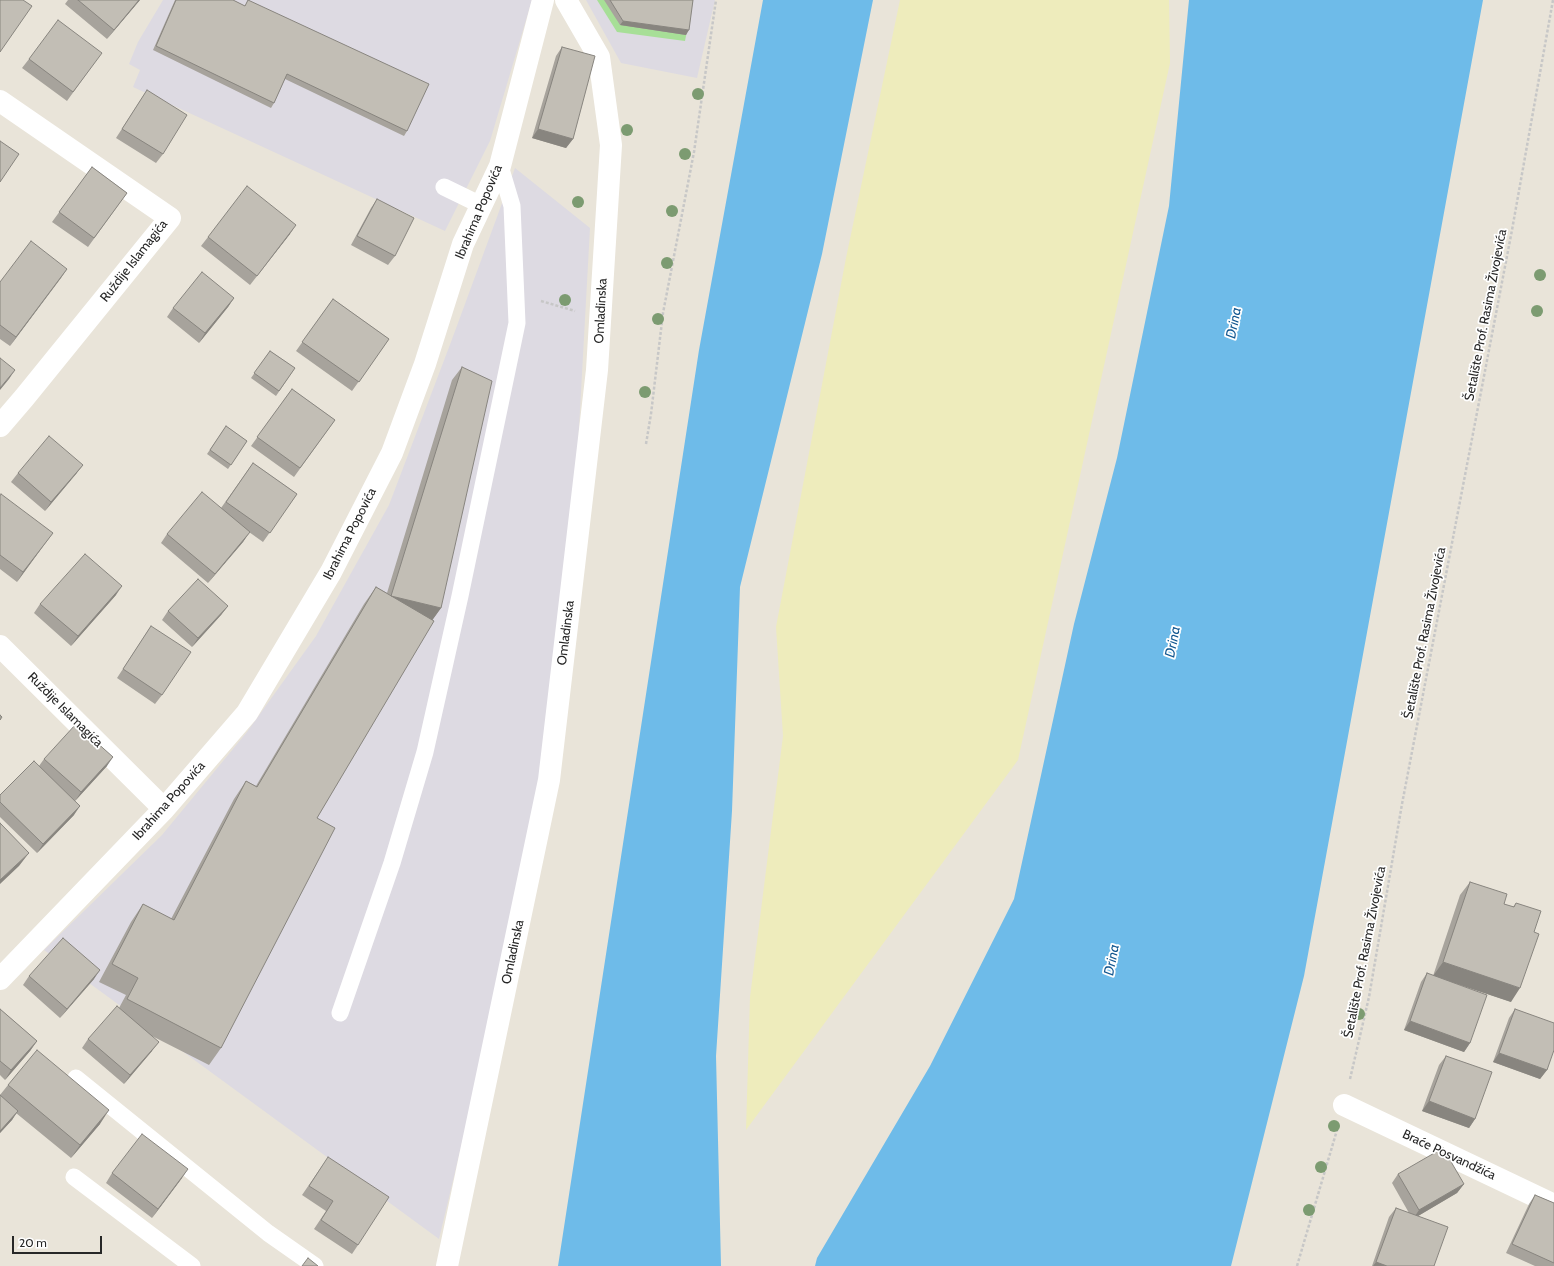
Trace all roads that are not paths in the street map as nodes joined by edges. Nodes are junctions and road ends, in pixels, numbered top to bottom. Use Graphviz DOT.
graph roads {
  1 [pos="543,0"];
  2 [pos="566,0"];
  3 [pos="0,101"];
  4 [pos="500,166"];
  5 [pos="444,187"];
  6 [pos="481,205"];
  7 [pos="0,426"];
  8 [pos="0,646"];
  9 [pos="164,809"];
  10 [pos="0,979"];
  11 [pos="340,1013"];
  12 [pos="76,1078"];
  13 [pos="1344,1105"];
  14 [pos="74,1177"];
  15 [pos="1554,1205"];
  16 [pos="192,1266"];
  17 [pos="315,1266"];
  18 [pos="447,1266"];
  1 -- 4 [label="street, Ibrahima Popovića"];
  2 -- 18 [label="street, Omladinska"];
  3 -- 7 [label="street, Ruždije Islamagića"];
  4 -- 6 [label="street, Ibrahima Popovića"];
  4 -- 11 [label="lane"];
  5 -- 6 [label="lane"];
  6 -- 9 [label="street, Ibrahima Popovića"];
  8 -- 9 [label="street, Ruždije Islamagića"];
  9 -- 10 [label="street, Ibrahima Popovića"];
  12 -- 17 [label="lane"];
  13 -- 15 [label="street, Braće Posvandžića"];
  14 -- 16 [label="lane"];
}
